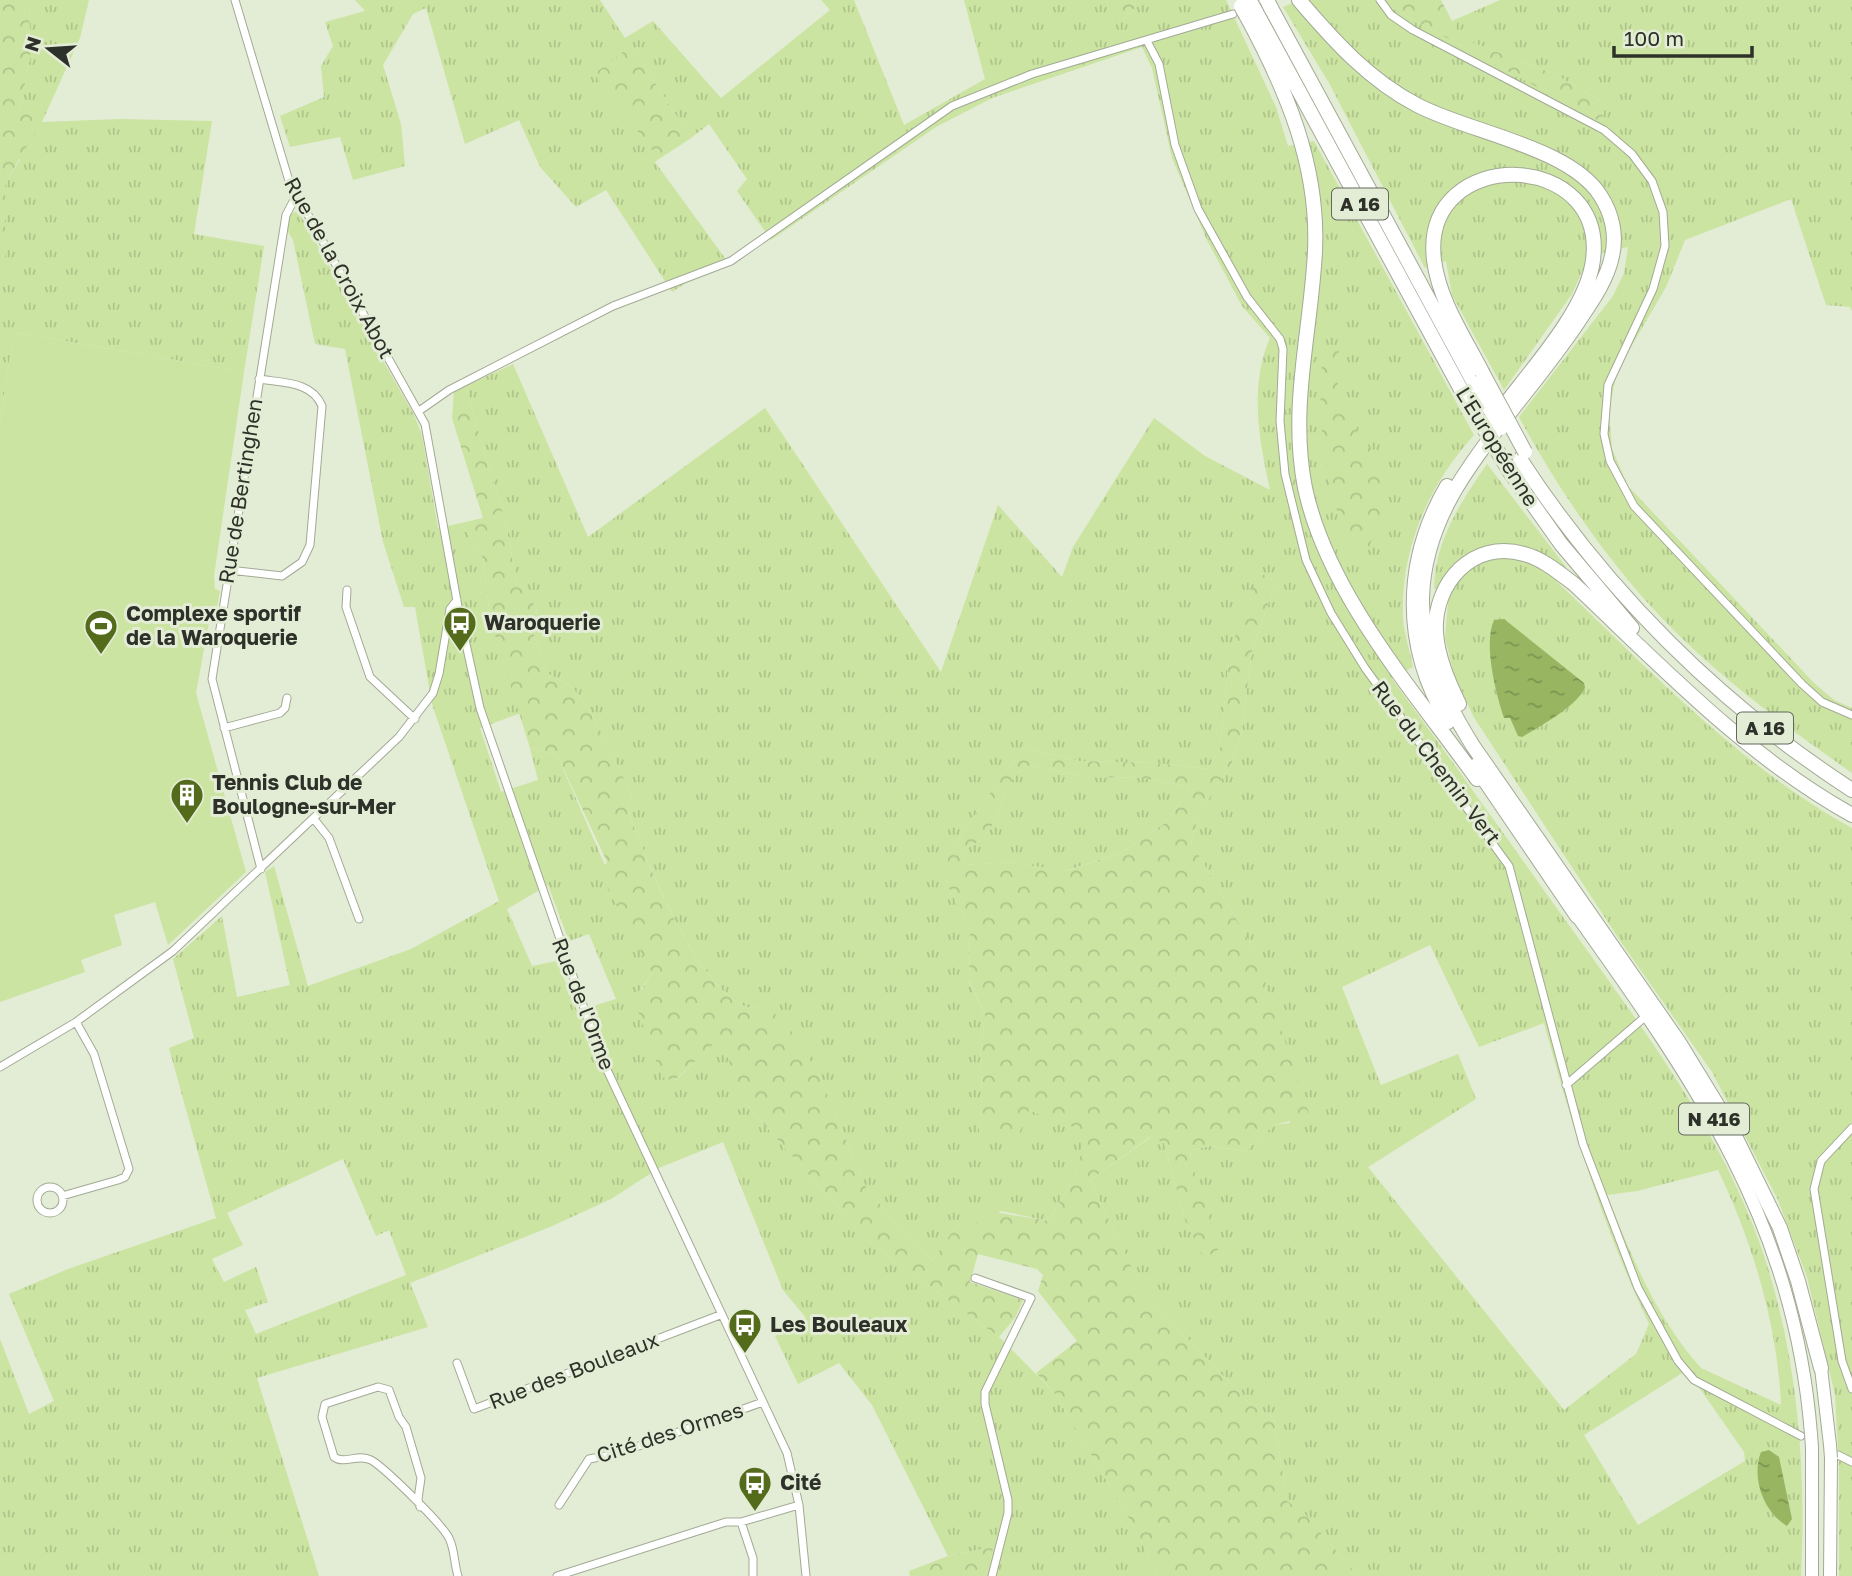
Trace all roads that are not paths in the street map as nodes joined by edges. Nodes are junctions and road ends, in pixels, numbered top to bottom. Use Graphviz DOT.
graph roads {
  1 [pos="236,0"];
  2 [pos="1299,0"];
  3 [pos="1380,0"];
  4 [pos="1269,4"];
  5 [pos="1245,7"];
  6 [pos="1147,41"];
  7 [pos="296,196"];
  8 [pos="1478,378"];
  9 [pos="259,379"];
  10 [pos="419,411"];
  11 [pos="229,570"];
  12 [pos="347,590"];
  13 [pos="457,600"];
  14 [pos="287,698"];
  15 [pos="1852,715"];
  16 [pos="415,719"];
  17 [pos="224,728"];
  18 [pos="1852,790"];
  19 [pos="1852,808"];
  20 [pos="1852,815"];
  21 [pos="314,819"];
  22 [pos="1537,838"];
  23 [pos="261,869"];
  24 [pos="1548,876"];
  25 [pos="1577,916"];
  26 [pos="359,919"];
  27 [pos="1646,1016"];
  28 [pos="76,1022"];
  29 [pos="0,1068"];
  30 [pos="1566,1085"];
  31 [pos="1852,1128"];
  32 [pos="62,1196"];
  33 [pos="975,1279"];
  34 [pos="720,1315"];
  35 [pos="457,1363"];
  36 [pos="1821,1368"];
  37 [pos="1852,1389"];
  38 [pos="763,1402"];
  39 [pos="1806,1435"];
  40 [pos="1833,1453"];
  41 [pos="1852,1462"];
  42 [pos="559,1505"];
  43 [pos="799,1505"];
  44 [pos="420,1507"];
  45 [pos="741,1521"];
  46 [pos="458,1576"];
  47 [pos="559,1576"];
  48 [pos="753,1576"];
  49 [pos="806,1576"];
  50 [pos="992,1576"];
  51 [pos="1812,1576"];
  52 [pos="1830,1576"];
  1 -- 7 [label="street, Rue de la Croix Abot"];
  2 -- 22 [label="highway"];
  3 -- 15 [label="street"];
  4 -- 8 [label="highway, L'Européenne / A 16"];
  5 -- 6 [label="street"];
  5 -- 19 [label="highway, L'Européenne / A 16, bridge"];
  5 -- 24 [label="highway"];
  6 -- 10 [label="street"];
  6 -- 30 [label="street, Rue du Chemin Vert"];
  7 -- 9 [label="street, Rue de Bertinghen"];
  7 -- 10 [label="street, Rue de la Croix Abot"];
  8 -- 18 [label="highway, A 16, bridge"];
  8 -- 24 [label="highway"];
  9 -- 11 [label="street, Rue de Bertinghen"];
  9 -- 11 [label="street"];
  10 -- 13 [label="street, Rue de l'Orme"];
  11 -- 17 [label="street, Rue de Bertinghen"];
  12 -- 16 [label="street"];
  13 -- 16 [label="street"];
  13 -- 34 [label="street, Rue de l'Orme"];
  14 -- 17 [label="street"];
  16 -- 21 [label="street"];
  17 -- 23 [label="street, Rue de Bertinghen"];
  20 -- 22 [label="highway"];
  21 -- 23 [label="street"];
  21 -- 26 [label="street"];
  22 -- 36 [label="highway"];
  23 -- 28 [label="street"];
  24 -- 25 [label="highway"];
  25 -- 27 [label="highway, N 416"];
  27 -- 30 [label="street"];
  27 -- 39 [label="highway, N 416"];
  28 -- 29 [label="street"];
  28 -- 32 [label="street"];
  30 -- 39 [label="street, Rue du Chemin Vert"];
  31 -- 37 [label="street"];
  33 -- 50 [label="street"];
  34 -- 35 [label="street, Rue des Bouleaux"];
  34 -- 38 [label="street, Rue de l'Orme"];
  36 -- 40 [label="highway"];
  38 -- 42 [label="street, Cité des Ormes"];
  38 -- 43 [label="street, Rue de l'Orme"];
  39 -- 51 [label="highway, N 416, bridge"];
  40 -- 41 [label="street"];
  40 -- 52 [label="highway"];
  43 -- 45 [label="street"];
  43 -- 49 [label="street, Rue de l'Orme"];
  44 -- 44 [label="street"];
  44 -- 46 [label="street"];
  45 -- 47 [label="street"];
  45 -- 48 [label="street"];
}
